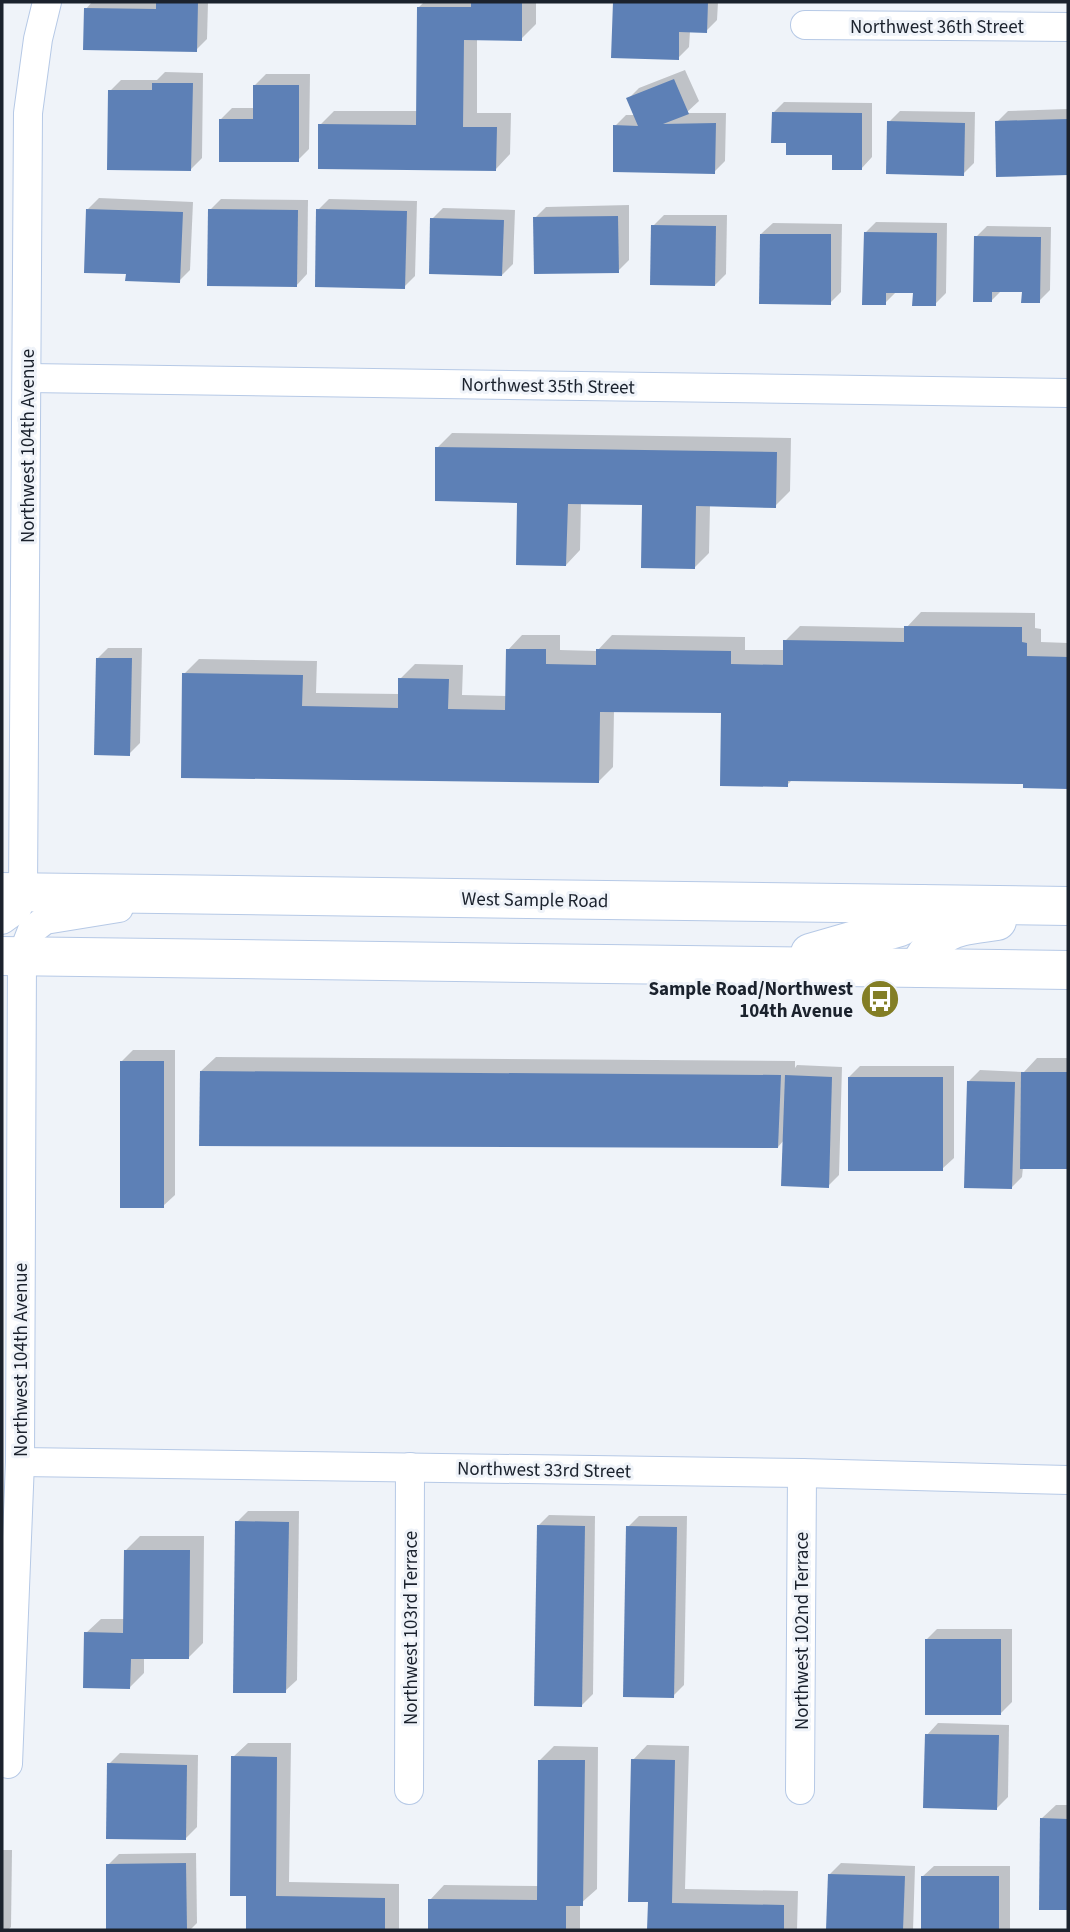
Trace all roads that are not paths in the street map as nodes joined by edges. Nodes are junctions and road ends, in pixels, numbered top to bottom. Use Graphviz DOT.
graph roads {
  1 [pos="47,2"];
  2 [pos="805,25"];
  3 [pos="1068,27"];
  4 [pos="28,378"];
  5 [pos="1068,393"];
  6 [pos="215,895"];
  7 [pos="9,901"];
  8 [pos="922,904"];
  9 [pos="1068,909"];
  10 [pos="12,956"];
  11 [pos="760,966"];
  12 [pos="918,968"];
  13 [pos="1068,970"];
  14 [pos="20,1462"];
  15 [pos="410,1466"];
  16 [pos="802,1473"];
  17 [pos="1068,1480"];
  18 [pos="8,1764"];
  19 [pos="410,1790"];
  20 [pos="800,1790"];
  1 -- 4 [label="street, Northwest 104th Avenue"];
  2 -- 3 [label="street, Northwest 36th Street"];
  4 -- 5 [label="street, Northwest 35th Street"];
  4 -- 7 [label="street, Northwest 104th Avenue"];
  6 -- 7 [label="main road, West Sample Road"];
  6 -- 8 [label="main road, West Sample Road"];
  6 -- 10 [label="street"];
  8 -- 9 [label="main road, West Sample Road"];
  8 -- 11 [label="main road"];
  9 -- 12 [label="main road"];
  10 -- 11 [label="main road"];
  10 -- 14 [label="street, Northwest 104th Avenue"];
  11 -- 12 [label="main road"];
  12 -- 13 [label="main road"];
  14 -- 15 [label="street, Northwest 33rd Street"];
  14 -- 18 [label="street, Northwest 104th Avenue"];
  15 -- 16 [label="street, Northwest 33rd Street"];
  15 -- 19 [label="street, Northwest 103rd Terrace"];
  16 -- 17 [label="street, Northwest 33rd Street"];
  16 -- 20 [label="street, Northwest 102nd Terrace"];
}
